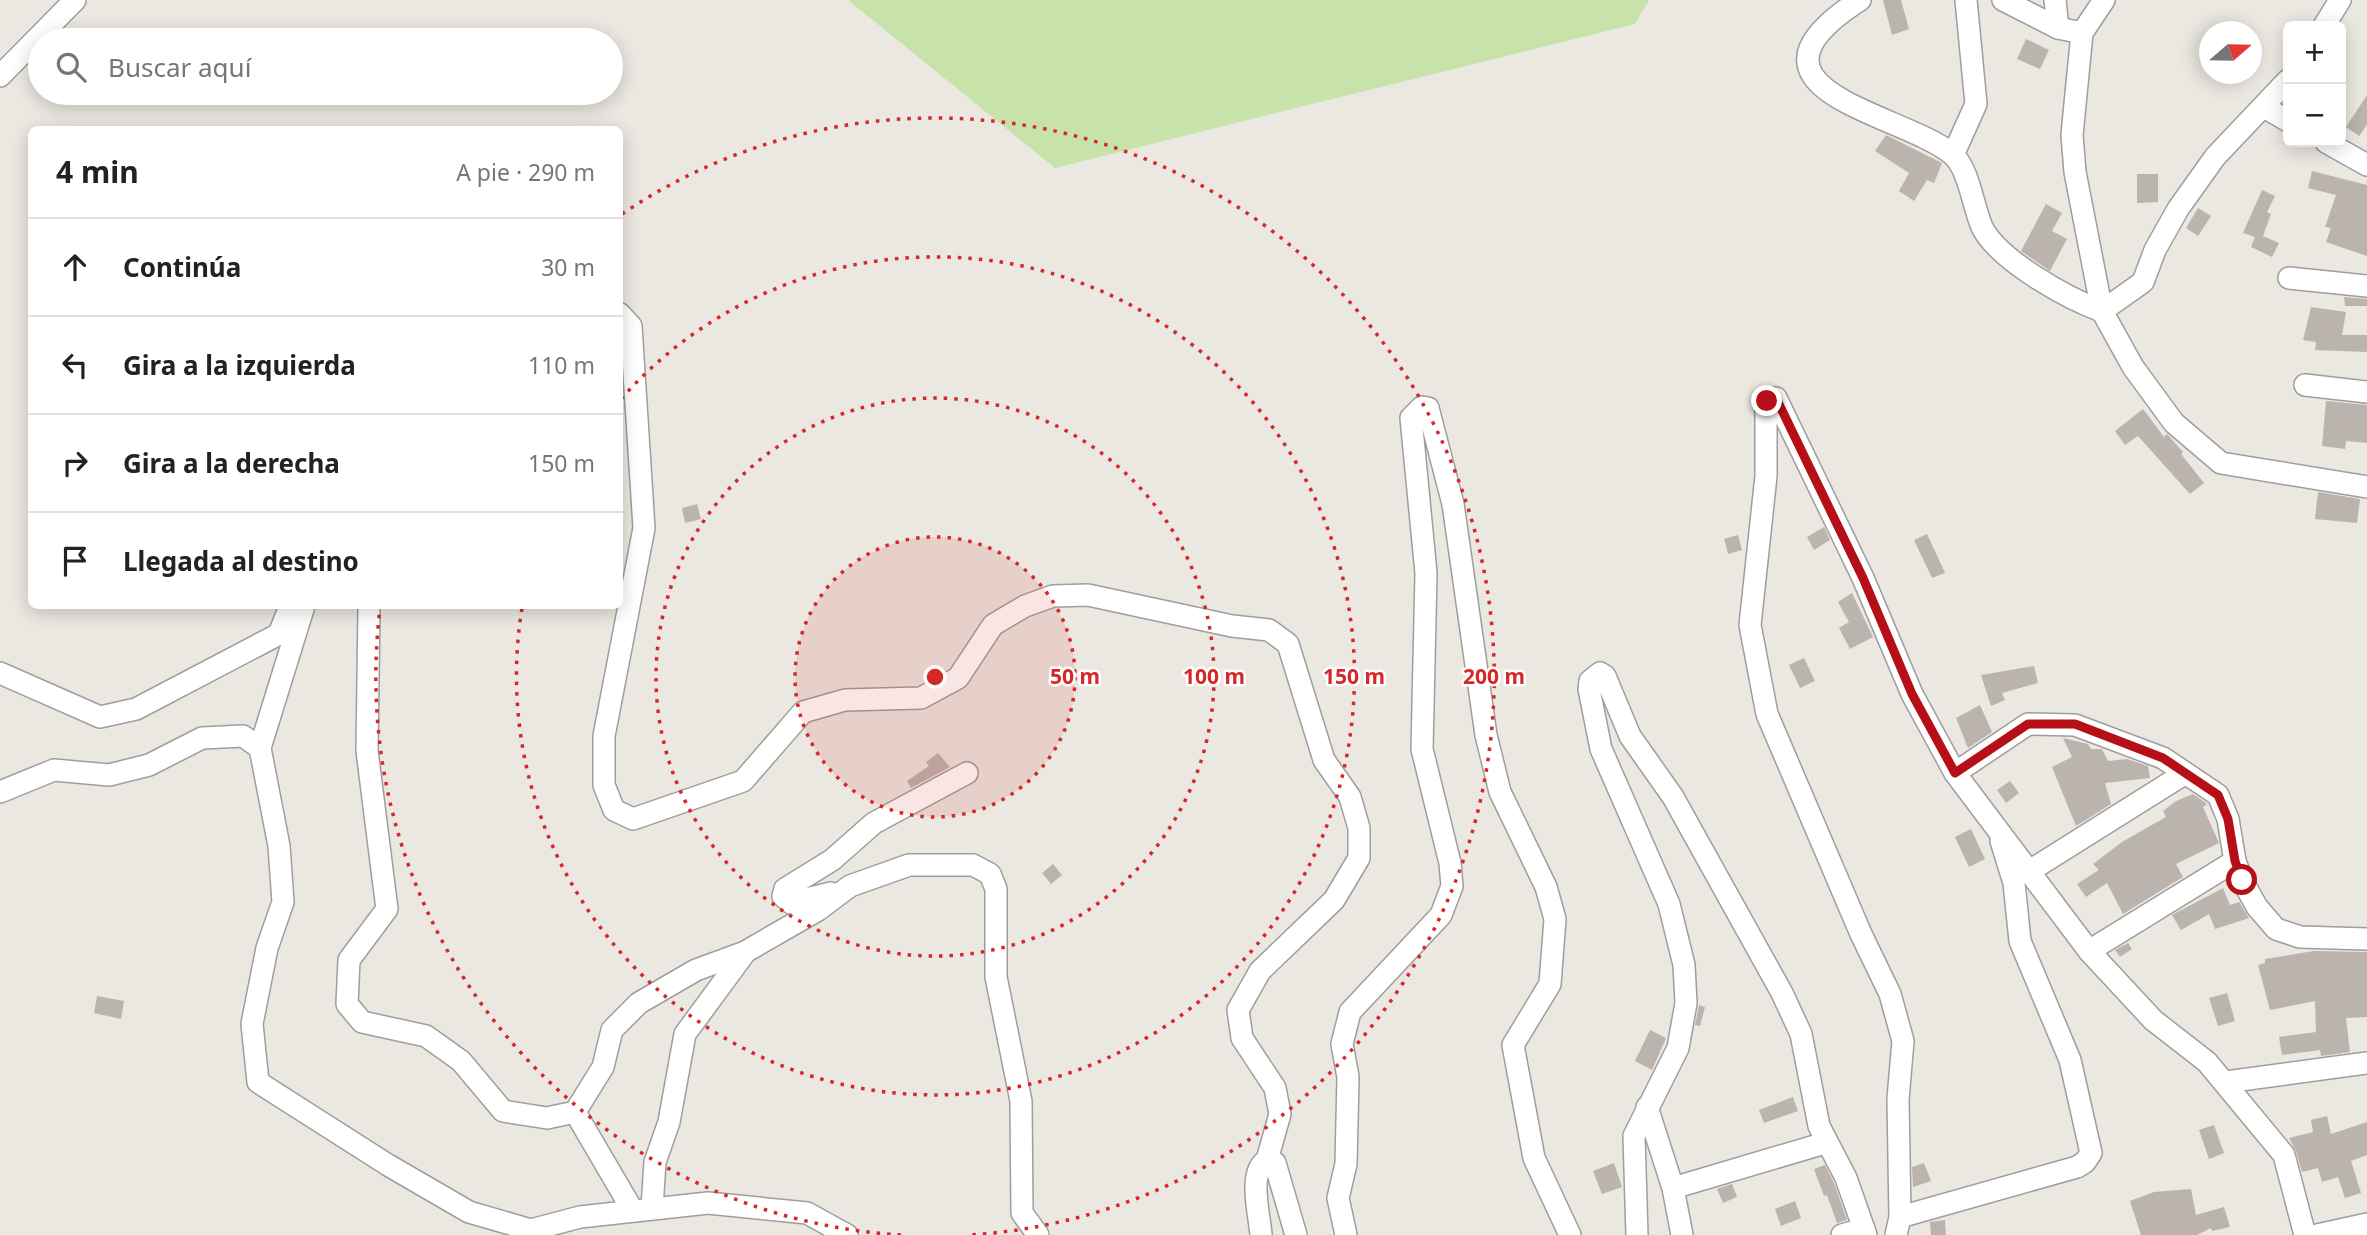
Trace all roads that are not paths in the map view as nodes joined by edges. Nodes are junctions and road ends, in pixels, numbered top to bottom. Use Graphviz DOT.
graph roads {
  1 [pos="75,0"];
  2 [pos="1860,0"];
  3 [pos="1966,0"];
  4 [pos="2003,0"];
  5 [pos="2055,0"];
  6 [pos="2104,0"];
  7 [pos="2340,0"];
  8 [pos="2327,21"];
  9 [pos="47,28"];
  10 [pos="2057,28"];
  11 [pos="2082,33"];
  12 [pos="28,48"];
  13 [pos="0,76"];
  14 [pos="2284,84"];
  15 [pos="2264,107"];
  16 [pos="2283,118"];
  17 [pos="2335,147"];
  18 [pos="1953,155"];
  19 [pos="2367,165"];
  20 [pos="2289,278"];
  21 [pos="2367,286"];
  22 [pos="2102,311"];
  23 [pos="623,317"];
  24 [pos="2305,385"];
  25 [pos="2367,391"];
  26 [pos="2367,486"];
  27 [pos="290,609"];
  28 [pos="302,609"];
  29 [pos="369,609"];
  30 [pos="286,636"];
  31 [pos="0,673"];
  32 [pos="260,748"];
  33 [pos="967,773"];
  34 [pos="1955,773"];
  35 [pos="2184,774"];
  36 [pos="0,792"];
  37 [pos="1998,832"];
  38 [pos="2235,861"];
  39 [pos="2031,870"];
  40 [pos="850,886"];
  41 [pos="2367,939"];
  42 [pos="2089,951"];
  43 [pos="745,952"];
  44 [pos="2367,1063"];
  45 [pos="2226,1082"];
  46 [pos="1647,1107"];
  47 [pos="575,1112"];
  48 [pos="1825,1143"];
  49 [pos="1267,1160"];
  50 [pos="1673,1188"];
  51 [pos="642,1210"];
  52 [pos="2367,1224"];
  53 [pos="1898,1226"];
  54 [pos="1865,1232"];
  55 [pos="847,1235"];
  56 [pos="1038,1235"];
  57 [pos="1261,1235"];
  58 [pos="1296,1235"];
  59 [pos="1346,1235"];
  60 [pos="1570,1235"];
  61 [pos="1637,1235"];
  62 [pos="1682,1235"];
  63 [pos="1842,1235"];
  64 [pos="2305,1235"];
  65 [pos="2317,1235"];
  1 -- 9 [label="street"];
  2 -- 18 [label="street"];
  3 -- 18 [label="street"];
  4 -- 10 [label="street"];
  5 -- 10 [label="street"];
  6 -- 11 [label="street"];
  7 -- 8 [label="street"];
  10 -- 11 [label="street"];
  11 -- 22 [label="street"];
  12 -- 13 [label="street"];
  14 -- 15 [label="street"];
  15 -- 16 [label="street"];
  15 -- 22 [label="street"];
  17 -- 19 [label="street"];
  18 -- 22 [label="street"];
  20 -- 21 [label="street"];
  22 -- 26 [label="street"];
  23 -- 49 [label="street"];
  24 -- 25 [label="street"];
  27 -- 30 [label="street"];
  28 -- 30 [label="street"];
  29 -- 47 [label="street"];
  30 -- 31 [label="street"];
  30 -- 32 [label="street"];
  32 -- 36 [label="street"];
  32 -- 51 [label="street"];
  33 -- 40 [label="street"];
  34 -- 35 [label="street"];
  34 -- 37 [label="street"];
  34 -- 53 [label="street"];
  35 -- 38 [label="street"];
  35 -- 39 [label="street"];
  37 -- 39 [label="street"];
  37 -- 53 [label="street"];
  38 -- 41 [label="street"];
  38 -- 42 [label="street"];
  39 -- 42 [label="street"];
  40 -- 43 [label="street"];
  40 -- 56 [label="street"];
  42 -- 45 [label="street"];
  43 -- 47 [label="street"];
  43 -- 51 [label="street"];
  44 -- 45 [label="street"];
  45 -- 64 [label="street"];
  46 -- 48 [label="street"];
  46 -- 50 [label="street"];
  46 -- 61 [label="street"];
  47 -- 51 [label="street"];
  48 -- 50 [label="street"];
  48 -- 54 [label="street"];
  49 -- 57 [label="street"];
  49 -- 58 [label="street"];
  50 -- 62 [label="street"];
  51 -- 55 [label="street"];
  52 -- 65 [label="street"];
  54 -- 63 [label="street"];
  59 -- 60 [label="street"];
}
